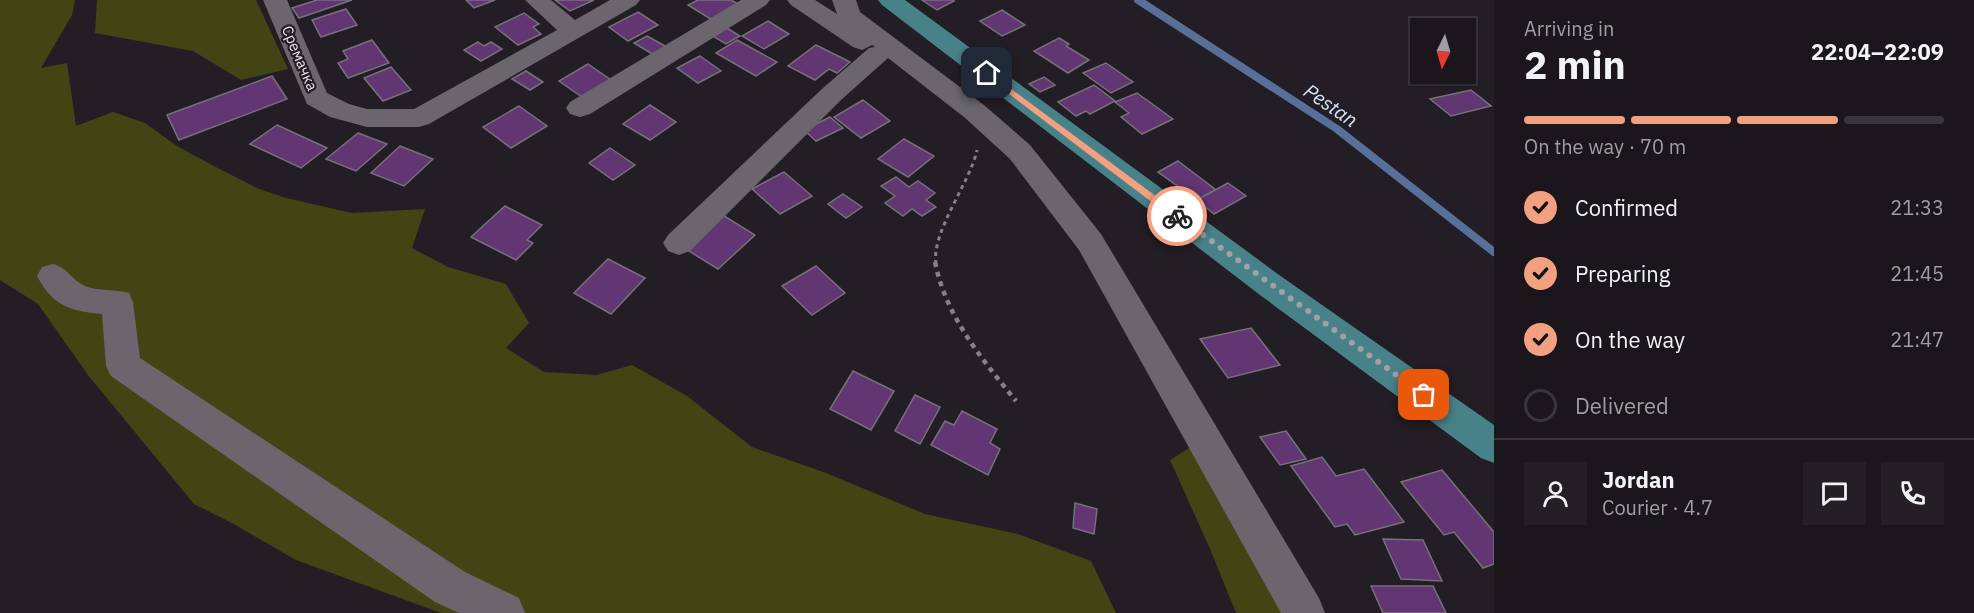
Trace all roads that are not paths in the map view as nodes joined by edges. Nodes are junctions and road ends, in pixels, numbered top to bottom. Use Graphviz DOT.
graph roads {
  1 [pos="275,0"];
  2 [pos="537,0"];
  3 [pos="628,0"];
  4 [pos="758,0"];
  5 [pos="799,0"];
  6 [pos="890,0"];
  7 [pos="841,12"];
  8 [pos="573,31"];
  9 [pos="878,54"];
  10 [pos="580,108"];
  11 [pos="979,131"];
  12 [pos="679,243"];
  13 [pos="53,276"];
  14 [pos="1494,446"];
  15 [pos="504,613"];
  16 [pos="1304,613"];
  1 -- 8 [label="street, Сремачка"];
  2 -- 8 [label="street"];
  3 -- 8 [label="street, Сремачка"];
  4 -- 10 [label="street"];
  5 -- 7 [label="street"];
  6 -- 14 [label="main road"];
  7 -- 9 [label="street"];
  7 -- 16 [label="street"];
  9 -- 11 [label="street"];
  9 -- 12 [label="street"];
  13 -- 15 [label="street"];
}
